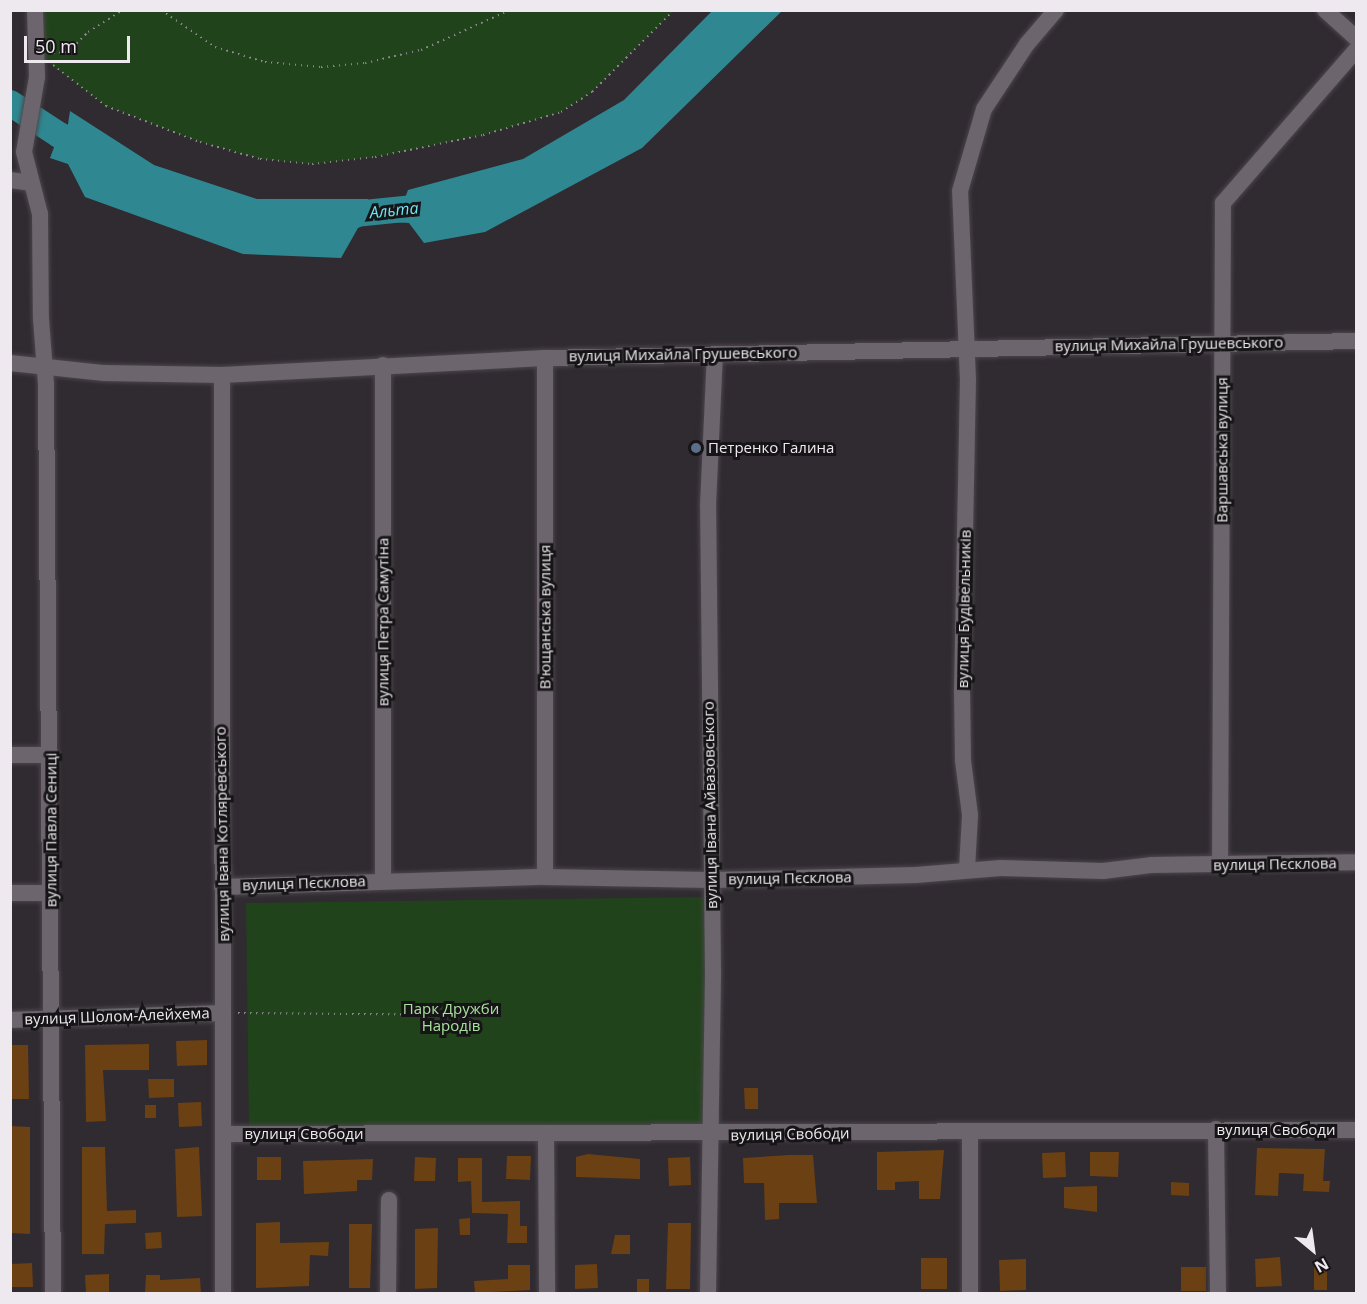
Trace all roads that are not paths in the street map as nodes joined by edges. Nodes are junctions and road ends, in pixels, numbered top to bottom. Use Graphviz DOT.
graph roads {
  1 [pos="35,10"];
  2 [pos="1056,10"];
  3 [pos="1325,10"];
  4 [pos="1356,38"];
  5 [pos="1356,50"];
  6 [pos="10,180"];
  7 [pos="31,183"];
  8 [pos="1356,341"];
  9 [pos="1223,344"];
  10 [pos="967,348"];
  11 [pos="715,354"];
  12 [pos="545,358"];
  13 [pos="10,363"];
  14 [pos="383,365"];
  15 [pos="44,367"];
  16 [pos="222,375"];
  17 [pos="10,755"];
  18 [pos="51,755"];
  19 [pos="1356,862"];
  20 [pos="1220,865"];
  21 [pos="967,869"];
  22 [pos="545,877"];
  23 [pos="383,880"];
  24 [pos="710,880"];
  25 [pos="222,886"];
  26 [pos="10,893"];
  27 [pos="51,893"];
  28 [pos="223,1013"];
  29 [pos="52,1019"];
  30 [pos="10,1020"];
  31 [pos="1216,1129"];
  32 [pos="1356,1130"];
  33 [pos="970,1132"];
  34 [pos="224,1134"];
  35 [pos="546,1134"];
  36 [pos="710,1135"];
  37 [pos="389,1200"];
  38 [pos="53,1293"];
  39 [pos="223,1293"];
  40 [pos="388,1293"];
  41 [pos="547,1293"];
  42 [pos="708,1293"];
  43 [pos="970,1293"];
  44 [pos="1218,1293"];
  1 -- 7 [label="street, вулиця Павла Сениці"];
  2 -- 10 [label="street, вулиця Будівельників"];
  3 -- 4 [label="street"];
  5 -- 9 [label="street, Варшавська вулиця"];
  6 -- 7 [label="street"];
  7 -- 15 [label="street, вулиця Павла Сениці"];
  8 -- 9 [label="street, вулиця Михайла Грушевського"];
  9 -- 10 [label="street, вулиця Михайла Грушевського"];
  9 -- 20 [label="street, Варшавська вулиця"];
  10 -- 11 [label="street, вулиця Михайла Грушевського"];
  10 -- 21 [label="street, вулиця Будівельників"];
  11 -- 12 [label="street, вулиця Михайла Грушевського"];
  11 -- 24 [label="street, вулиця Івана Айвазовського"];
  12 -- 14 [label="street, вулиця Михайла Грушевського"];
  12 -- 22 [label="street, В'ющанська вулиця"];
  13 -- 15 [label="street, вулиця Михайла Грушевського"];
  14 -- 16 [label="street, вулиця Михайла Грушевського"];
  14 -- 23 [label="street, вулиця Петра Самутіна"];
  15 -- 16 [label="street, вулиця Михайла Грушевського"];
  15 -- 18 [label="street, вулиця Павла Сениці"];
  16 -- 25 [label="street, вулиця Івана Котляревського"];
  17 -- 18 [label="street"];
  18 -- 27 [label="street, вулиця Павла Сениці"];
  19 -- 20 [label="street, вулиця Пєсклова"];
  20 -- 21 [label="street, вулиця Пєсклова"];
  21 -- 24 [label="street, вулиця Пєсклова"];
  22 -- 23 [label="street, вулиця Пєсклова"];
  22 -- 24 [label="street, вулиця Пєсклова"];
  23 -- 25 [label="street, вулиця Пєсклова"];
  24 -- 36 [label="street, вулиця Івана Айвазовського"];
  25 -- 28 [label="street, вулиця Івана Котляревського"];
  26 -- 27 [label="street"];
  27 -- 29 [label="street, вулиця Павла Сениці"];
  28 -- 29 [label="street, вулиця Шолом-Алейхема"];
  28 -- 34 [label="street, вулиця Івана Котляревського"];
  29 -- 30 [label="street, вулиця Шолом-Алейхема"];
  29 -- 38 [label="street, вулиця Павла Сениці"];
  31 -- 32 [label="street, вулиця Свободи"];
  31 -- 33 [label="street, вулиця Свободи"];
  31 -- 44 [label="street"];
  33 -- 36 [label="street, вулиця Свободи"];
  33 -- 43 [label="street"];
  34 -- 35 [label="street, вулиця Свободи"];
  34 -- 39 [label="street, вулиця Івана Котляревського"];
  35 -- 36 [label="street, вулиця Свободи"];
  35 -- 41 [label="street"];
  36 -- 42 [label="street, вулиця Івана Айвазовського"];
  37 -- 40 [label="street"];
}
